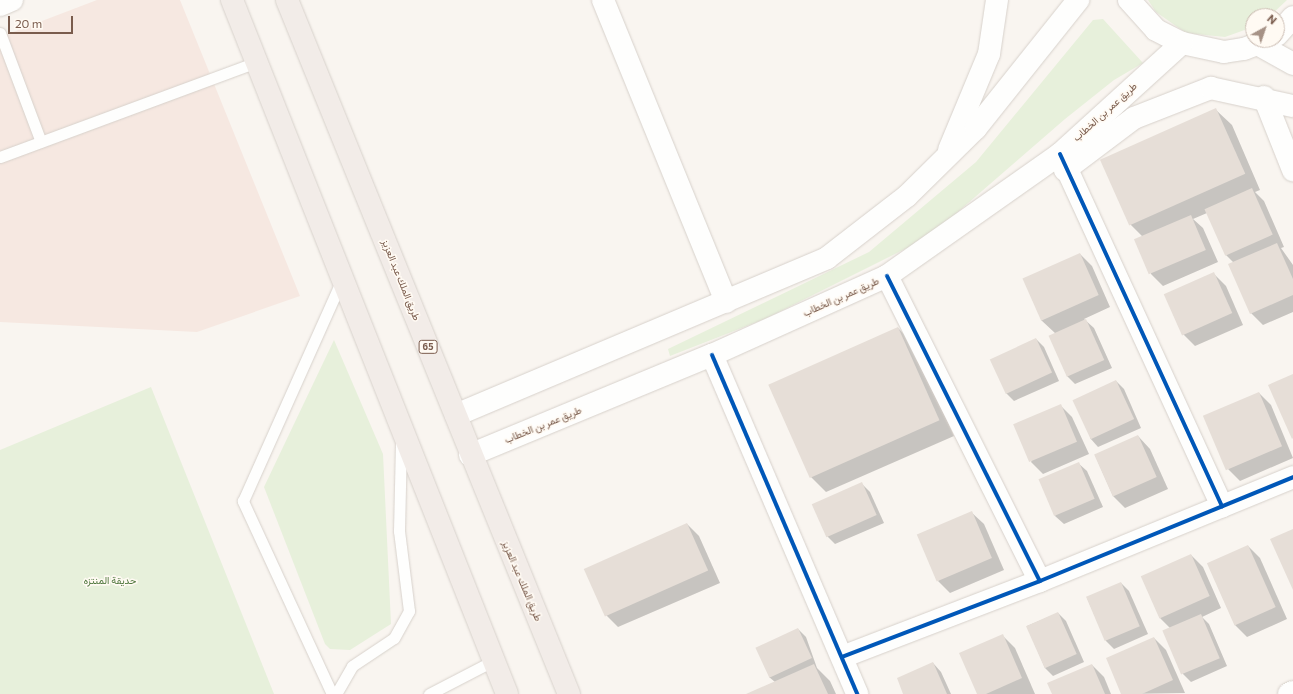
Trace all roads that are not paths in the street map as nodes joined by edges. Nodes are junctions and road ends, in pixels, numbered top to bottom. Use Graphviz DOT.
graph roads {
  1 [pos="12,0"];
  2 [pos="232,0"];
  3 [pos="603,0"];
  4 [pos="998,0"];
  5 [pos="1078,0"];
  6 [pos="1129,0"];
  7 [pos="291,4"];
  8 [pos="0,5"];
  9 [pos="1293,17"];
  10 [pos="1285,24"];
  11 [pos="0,33"];
  12 [pos="1182,43"];
  13 [pos="1245,46"];
  14 [pos="1276,48"];
  15 [pos="257,62"];
  16 [pos="1293,64"];
  17 [pos="1264,97"];
  18 [pos="1293,106"];
  19 [pos="41,142"];
  20 [pos="0,157"];
  21 [pos="946,157"];
  22 [pos="1062,162"];
  23 [pos="1293,170"];
  24 [pos="887,276"];
  25 [pos="343,278"];
  26 [pos="726,302"];
  27 [pos="712,355"];
  28 [pos="456,415"];
  29 [pos="402,423"];
  30 [pos="470,454"];
  31 [pos="1293,477"];
  32 [pos="1222,507"];
  33 [pos="1040,581"];
  34 [pos="842,657"];
  35 [pos="493,660"];
  36 [pos="1293,692"];
  37 [pos="332,694"];
  38 [pos="336,694"];
  39 [pos="429,694"];
  40 [pos="507,694"];
  41 [pos="569,694"];
  42 [pos="857,694"];
  43 [pos="1289,694"];
  1 -- 8 [label="street"];
  2 -- 15 [label="highway"];
  3 -- 26 [label="street"];
  4 -- 21 [label="street"];
  5 -- 21 [label="street"];
  6 -- 12 [label="street"];
  7 -- 28 [label="highway, طريق الملك عبد العزيز / 65"];
  9 -- 10 [label="street"];
  11 -- 19 [label="lane"];
  12 -- 13 [label="street"];
  12 -- 22 [label="street, طريق عمر بن الخطاب"];
  14 -- 16 [label="street"];
  15 -- 19 [label="lane"];
  15 -- 25 [label="highway"];
  17 -- 18 [label="street"];
  17 -- 22 [label="street"];
  17 -- 23 [label="street"];
  19 -- 20 [label="lane"];
  21 -- 26 [label="street"];
  22 -- 24 [label="street, طريق عمر بن الخطاب"];
  22 -- 32 [label="street"];
  24 -- 27 [label="street, طريق عمر بن الخطاب"];
  24 -- 33 [label="street"];
  25 -- 29 [label="highway"];
  25 -- 37 [label="lane"];
  26 -- 28 [label="street"];
  27 -- 30 [label="street, طريق عمر بن الخطاب"];
  27 -- 34 [label="street"];
  28 -- 30 [label="highway, طريق الملك عبد العزيز / 65"];
  29 -- 35 [label="highway"];
  29 -- 38 [label="lane"];
  30 -- 41 [label="highway, طريق الملك عبد العزيز / 65"];
  31 -- 32 [label="street"];
  32 -- 33 [label="street"];
  33 -- 34 [label="street"];
  34 -- 42 [label="street"];
  35 -- 39 [label="lane"];
  35 -- 40 [label="highway"];
  36 -- 43 [label="street"];
}
